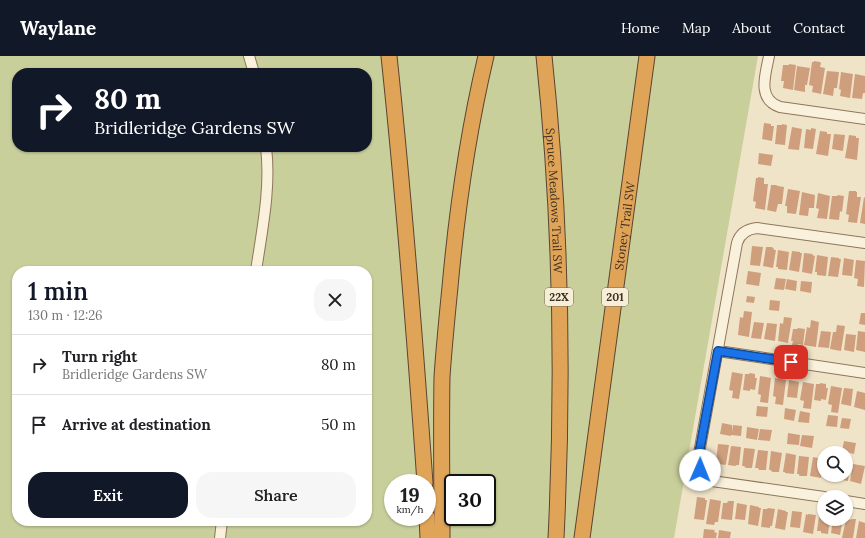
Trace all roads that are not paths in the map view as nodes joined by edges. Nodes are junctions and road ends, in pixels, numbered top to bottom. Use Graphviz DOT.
graph roads {
  1 [pos="249,56"];
  2 [pos="389,56"];
  3 [pos="486,56"];
  4 [pos="544,56"];
  5 [pos="647,56"];
  6 [pos="769,56"];
  7 [pos="253,68"];
  8 [pos="865,118"];
  9 [pos="266,152"];
  10 [pos="865,243"];
  11 [pos="257,266"];
  12 [pos="718,351"];
  13 [pos="865,373"];
  14 [pos="424,474"];
  15 [pos="817,496"];
  16 [pos="853,502"];
  17 [pos="865,504"];
  18 [pos="221,526"];
  19 [pos="427,526"];
  20 [pos="220,538"];
  21 [pos="428,538"];
  22 [pos="442,538"];
  23 [pos="556,538"];
  24 [pos="582,538"];
  1 -- 7 [label="street"];
  2 -- 14 [label="highway"];
  3 -- 22 [label="highway"];
  4 -- 23 [label="highway, Spruce Meadows Trail SW / 22X"];
  5 -- 24 [label="highway, Stoney Trail SW / 201"];
  6 -- 8 [label="street"];
  9 -- 11 [label="street"];
  10 -- 12 [label="street"];
  12 -- 13 [label="street"];
  12 -- 15 [label="street"];
  16 -- 17 [label="street"];
  18 -- 20 [label="street"];
  19 -- 21 [label="highway"];
}
